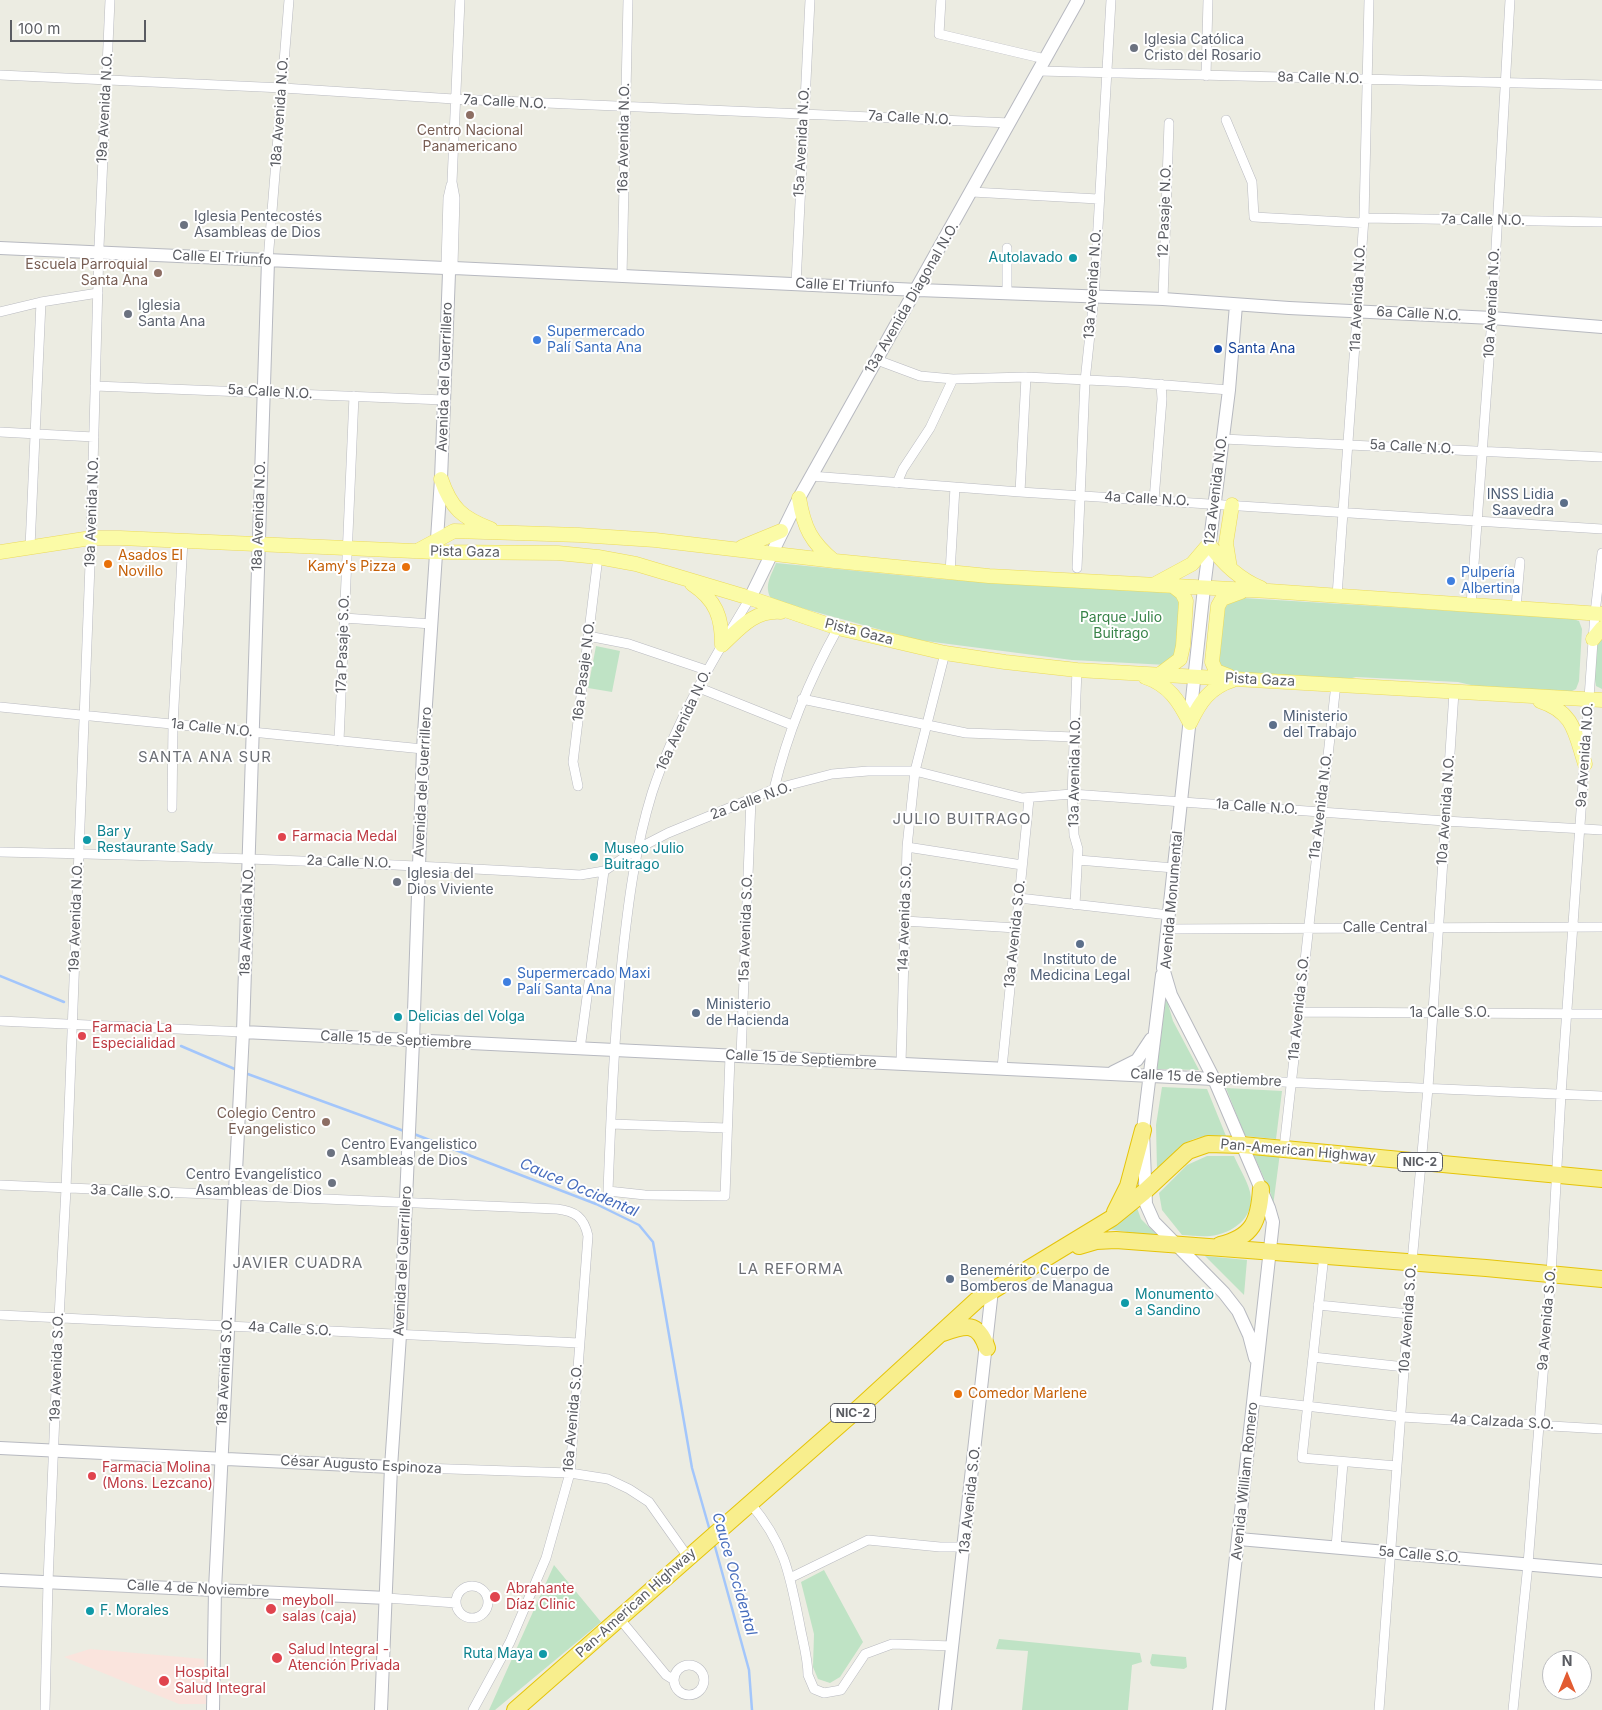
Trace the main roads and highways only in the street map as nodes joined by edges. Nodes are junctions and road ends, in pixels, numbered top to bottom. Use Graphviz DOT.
graph roads {
  1 [pos="441,479"];
  2 [pos="799,498"];
  3 [pos="1232,504"];
  4 [pos="781,531"];
  5 [pos="499,532"];
  6 [pos="437,545"];
  7 [pos="734,549"];
  8 [pos="0,552"];
  9 [pos="835,561"];
  10 [pos="1230,569"];
  11 [pos="681,577"];
  12 [pos="1152,585"];
  13 [pos="1172,586"];
  14 [pos="1247,590"];
  15 [pos="1269,591"];
  16 [pos="794,613"];
  17 [pos="1598,614"];
  18 [pos="1129,672"];
  19 [pos="1159,674"];
  20 [pos="1239,678"];
  21 [pos="1527,697"];
  22 [pos="1596,700"];
  23 [pos="1585,764"];
  24 [pos="1143,1130"];
  25 [pos="1602,1179"];
  26 [pos="1261,1189"];
  27 [pos="1112,1218"];
  28 [pos="1210,1247"];
  29 [pos="1060,1252"];
  30 [pos="1602,1279"];
  31 [pos="938,1335"];
  32 [pos="987,1348"];
  33 [pos="515,1710"];
  1 -- 5 [label="main road"];
  2 -- 9 [label="main road"];
  3 -- 10 [label="main road"];
  4 -- 7 [label="main road"];
  5 -- 6 [label="main road, Pista Gaza"];
  5 -- 7 [label="main road, Pista Gaza"];
  6 -- 8 [label="main road, Pista Gaza"];
  6 -- 11 [label="main road, Pista Gaza"];
  7 -- 9 [label="main road, Pista Gaza"];
  9 -- 12 [label="main road, Pista Gaza"];
  10 -- 12 [label="main road"];
  10 -- 15 [label="main road"];
  11 -- 16 [label="main road, Pista Gaza"];
  11 -- 16 [label="main road"];
  12 -- 13 [label="main road, Pista Gaza"];
  13 -- 14 [label="main road, Pista Gaza"];
  13 -- 19 [label="main road"];
  14 -- 15 [label="main road, Pista Gaza"];
  14 -- 20 [label="main road"];
  15 -- 17 [label="main road, Pista Gaza"];
  16 -- 18 [label="main road, Pista Gaza"];
  18 -- 19 [label="main road, Pista Gaza"];
  18 -- 20 [label="main road"];
  19 -- 20 [label="main road, Pista Gaza"];
  20 -- 21 [label="main road, Pista Gaza"];
  21 -- 22 [label="main road, Pista Gaza"];
  21 -- 23 [label="main road"];
  24 -- 27 [label="highway"];
  25 -- 27 [label="highway, Pan-American Highway / NIC-2"];
  26 -- 28 [label="highway"];
  27 -- 29 [label="highway, Pan-American Highway / NIC-2"];
  28 -- 29 [label="highway, Pan-American Highway / NIC-2"];
  28 -- 30 [label="highway, Pan-American Highway / NIC-2"];
  29 -- 31 [label="highway, Pan-American Highway / NIC-2"];
  31 -- 32 [label="highway"];
  31 -- 33 [label="highway, Pan-American Highway / NIC-2"];
}
